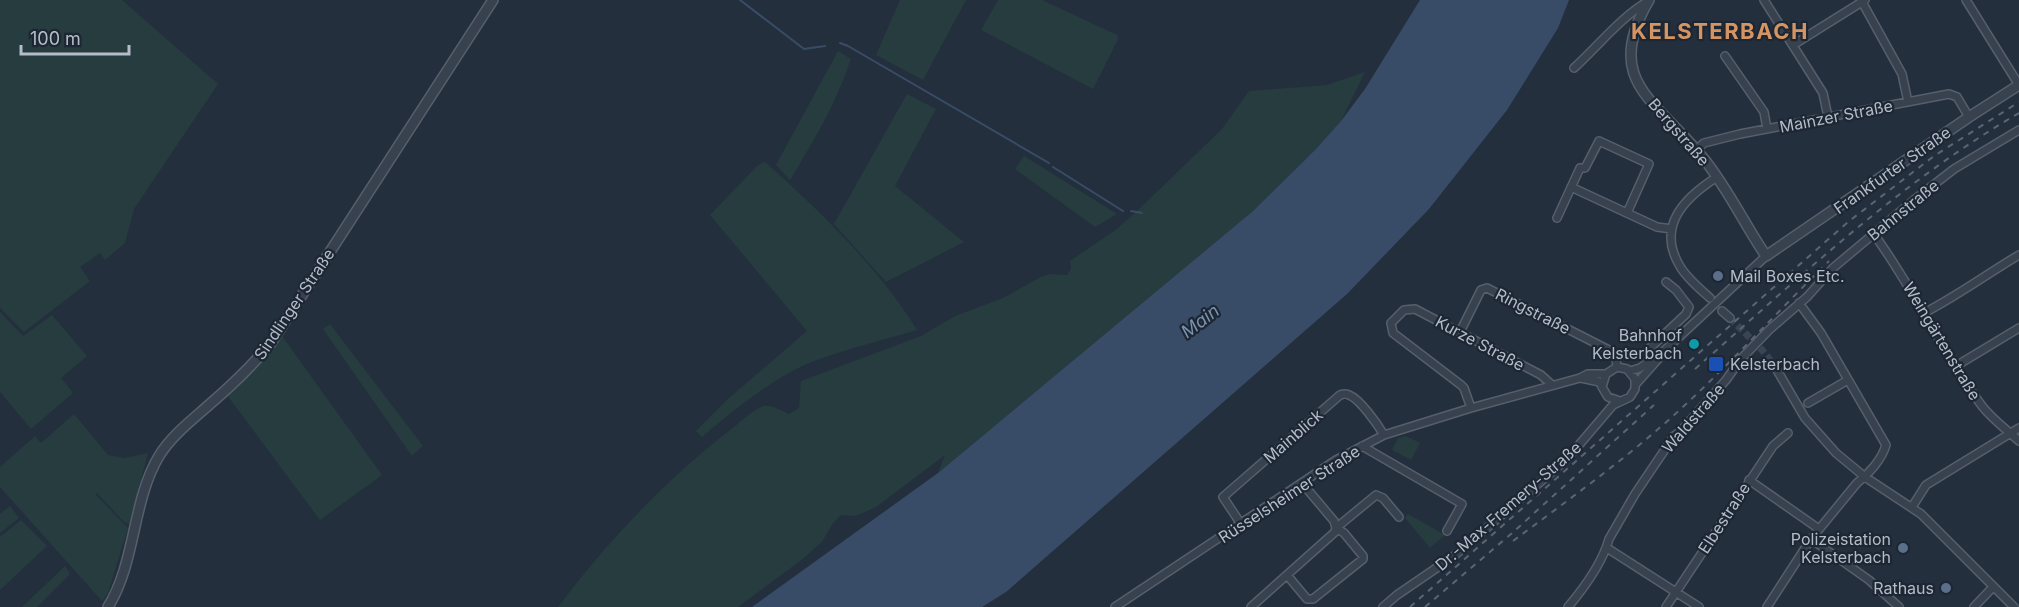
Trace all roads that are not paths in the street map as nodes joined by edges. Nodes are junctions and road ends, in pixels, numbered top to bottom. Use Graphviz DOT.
graph roads {
  1 [pos="493,0"];
  2 [pos="1764,0"];
  3 [pos="1966,0"];
  4 [pos="1648,1"];
  5 [pos="1863,1"];
  6 [pos="1793,45"];
  7 [pos="1725,56"];
  8 [pos="1574,68"];
  9 [pos="2019,85"];
  10 [pos="1908,102"];
  11 [pos="1828,117"];
  12 [pos="1969,117"];
  13 [pos="1767,129"];
  14 [pos="2019,130"];
  15 [pos="1696,150"];
  16 [pos="1717,177"];
  17 [pos="1571,187"];
  18 [pos="1627,213"];
  19 [pos="1557,218"];
  20 [pos="1672,229"];
  21 [pos="1873,233"];
  22 [pos="2019,255"];
  23 [pos="1766,256"];
  24 [pos="1666,282"];
  25 [pos="1710,298"];
  26 [pos="1799,303"];
  27 [pos="1722,311"];
  28 [pos="1924,313"];
  29 [pos="1730,318"];
  30 [pos="2019,328"];
  31 [pos="1460,332"];
  32 [pos="1665,350"];
  33 [pos="1650,360"];
  34 [pos="1774,365"];
  35 [pos="1956,366"];
  36 [pos="1617,367"];
  37 [pos="1629,371"];
  38 [pos="1606,374"];
  39 [pos="1580,378"];
  40 [pos="1848,380"];
  41 [pos="1636,384"];
  42 [pos="1552,386"];
  43 [pos="1602,387"];
  44 [pos="1608,397"];
  45 [pos="1620,401"];
  46 [pos="1808,403"];
  47 [pos="1471,408"];
  48 [pos="1598,420"];
  49 [pos="2019,428"];
  50 [pos="2010,432"];
  51 [pos="1788,433"];
  52 [pos="1384,435"];
  53 [pos="2019,441"];
  54 [pos="1362,446"];
  55 [pos="1865,477"];
  56 [pos="1749,480"];
  57 [pos="1302,483"];
  58 [pos="1912,507"];
  59 [pos="1400,517"];
  60 [pos="1241,524"];
  61 [pos="1336,528"];
  62 [pos="1819,529"];
  63 [pos="1447,531"];
  64 [pos="1811,539"];
  65 [pos="1607,548"];
  66 [pos="1287,575"];
  67 [pos="1993,587"];
  68 [pos="1676,592"];
  69 [pos="108,607"];
  70 [pos="1115,607"];
  71 [pos="1251,607"];
  72 [pos="1383,607"];
  73 [pos="1568,607"];
  74 [pos="1666,607"];
  75 [pos="1699,607"];
  76 [pos="1767,607"];
  77 [pos="1899,607"];
  78 [pos="1974,607"];
  79 [pos="2014,607"];
  1 -- 69 [label="street, Sindlinger Straße"];
  2 -- 6 [label="street"];
  3 -- 9 [label="street"];
  4 -- 8 [label="street"];
  4 -- 15 [label="street, Bergstraße"];
  5 -- 6 [label="street"];
  5 -- 10 [label="street"];
  6 -- 11 [label="street"];
  7 -- 13 [label="street"];
  9 -- 12 [label="street, Frankfurter Straße"];
  10 -- 11 [label="street, Mainzer Straße"];
  10 -- 12 [label="street, Mainzer Straße"];
  11 -- 13 [label="street, Mainzer Straße"];
  12 -- 23 [label="street, Frankfurter Straße"];
  13 -- 15 [label="street, Mainzer Straße"];
  14 -- 21 [label="street, Bahnstraße"];
  15 -- 16 [label="street, Bergstraße"];
  16 -- 20 [label="street"];
  16 -- 23 [label="street, Bergstraße"];
  17 -- 18 [label="street"];
  17 -- 18 [label="street"];
  17 -- 19 [label="street"];
  18 -- 20 [label="street"];
  20 -- 25 [label="street"];
  21 -- 26 [label="street, Bahnstraße"];
  21 -- 28 [label="street, Weingärtenstraße"];
  22 -- 28 [label="street"];
  23 -- 32 [label="street"];
  24 -- 33 [label="street"];
  26 -- 40 [label="street"];
  26 -- 65 [label="street, Waldstraße"];
  27 -- 29 [label="street"];
  28 -- 35 [label="street, Weingärtenstraße"];
  30 -- 35 [label="street"];
  31 -- 36 [label="street, Ringstraße"];
  31 -- 42 [label="street, Kurze Straße"];
  31 -- 47 [label="street, Kurze Straße"];
  32 -- 33 [label="street"];
  32 -- 41 [label="street"];
  33 -- 37 [label="street"];
  34 -- 55 [label="street"];
  35 -- 50 [label="street, Weingärtenstraße"];
  36 -- 37 [label="street"];
  36 -- 38 [label="street"];
  37 -- 41 [label="street"];
  38 -- 39 [label="street, Rüsselsheimer Straße"];
  38 -- 43 [label="street"];
  39 -- 42 [label="street, Rüsselsheimer Straße"];
  39 -- 43 [label="street"];
  40 -- 46 [label="street"];
  40 -- 55 [label="street"];
  41 -- 45 [label="street"];
  42 -- 47 [label="street, Rüsselsheimer Straße"];
  43 -- 44 [label="street"];
  44 -- 45 [label="street"];
  44 -- 48 [label="street, Dr.-Max-Fremery-Straße"];
  45 -- 48 [label="street, Dr.-Max-Fremery-Straße"];
  47 -- 52 [label="street, Rüsselsheimer Straße"];
  48 -- 72 [label="street, Dr.-Max-Fremery-Straße"];
  49 -- 50 [label="street"];
  50 -- 53 [label="street, Weingärtenstraße"];
  50 -- 58 [label="street"];
  51 -- 56 [label="street, Elbestraße"];
  52 -- 54 [label="street, Rüsselsheimer Straße"];
  52 -- 60 [label="street, Mainblick"];
  54 -- 57 [label="street, Rüsselsheimer Straße"];
  54 -- 63 [label="street"];
  55 -- 58 [label="street"];
  55 -- 62 [label="street"];
  56 -- 62 [label="street"];
  56 -- 68 [label="street, Elbestraße"];
  57 -- 60 [label="street, Rüsselsheimer Straße"];
  57 -- 61 [label="street"];
  58 -- 67 [label="street"];
  59 -- 61 [label="street"];
  60 -- 70 [label="street, Rüsselsheimer Straße"];
  61 -- 66 [label="street"];
  61 -- 66 [label="street"];
  62 -- 64 [label="street"];
  64 -- 76 [label="street"];
  64 -- 77 [label="street"];
  65 -- 68 [label="street"];
  65 -- 73 [label="street, Waldstraße"];
  66 -- 71 [label="street"];
  67 -- 78 [label="street"];
  67 -- 79 [label="street"];
  68 -- 74 [label="street, Elbestraße"];
  68 -- 75 [label="street"];
}
